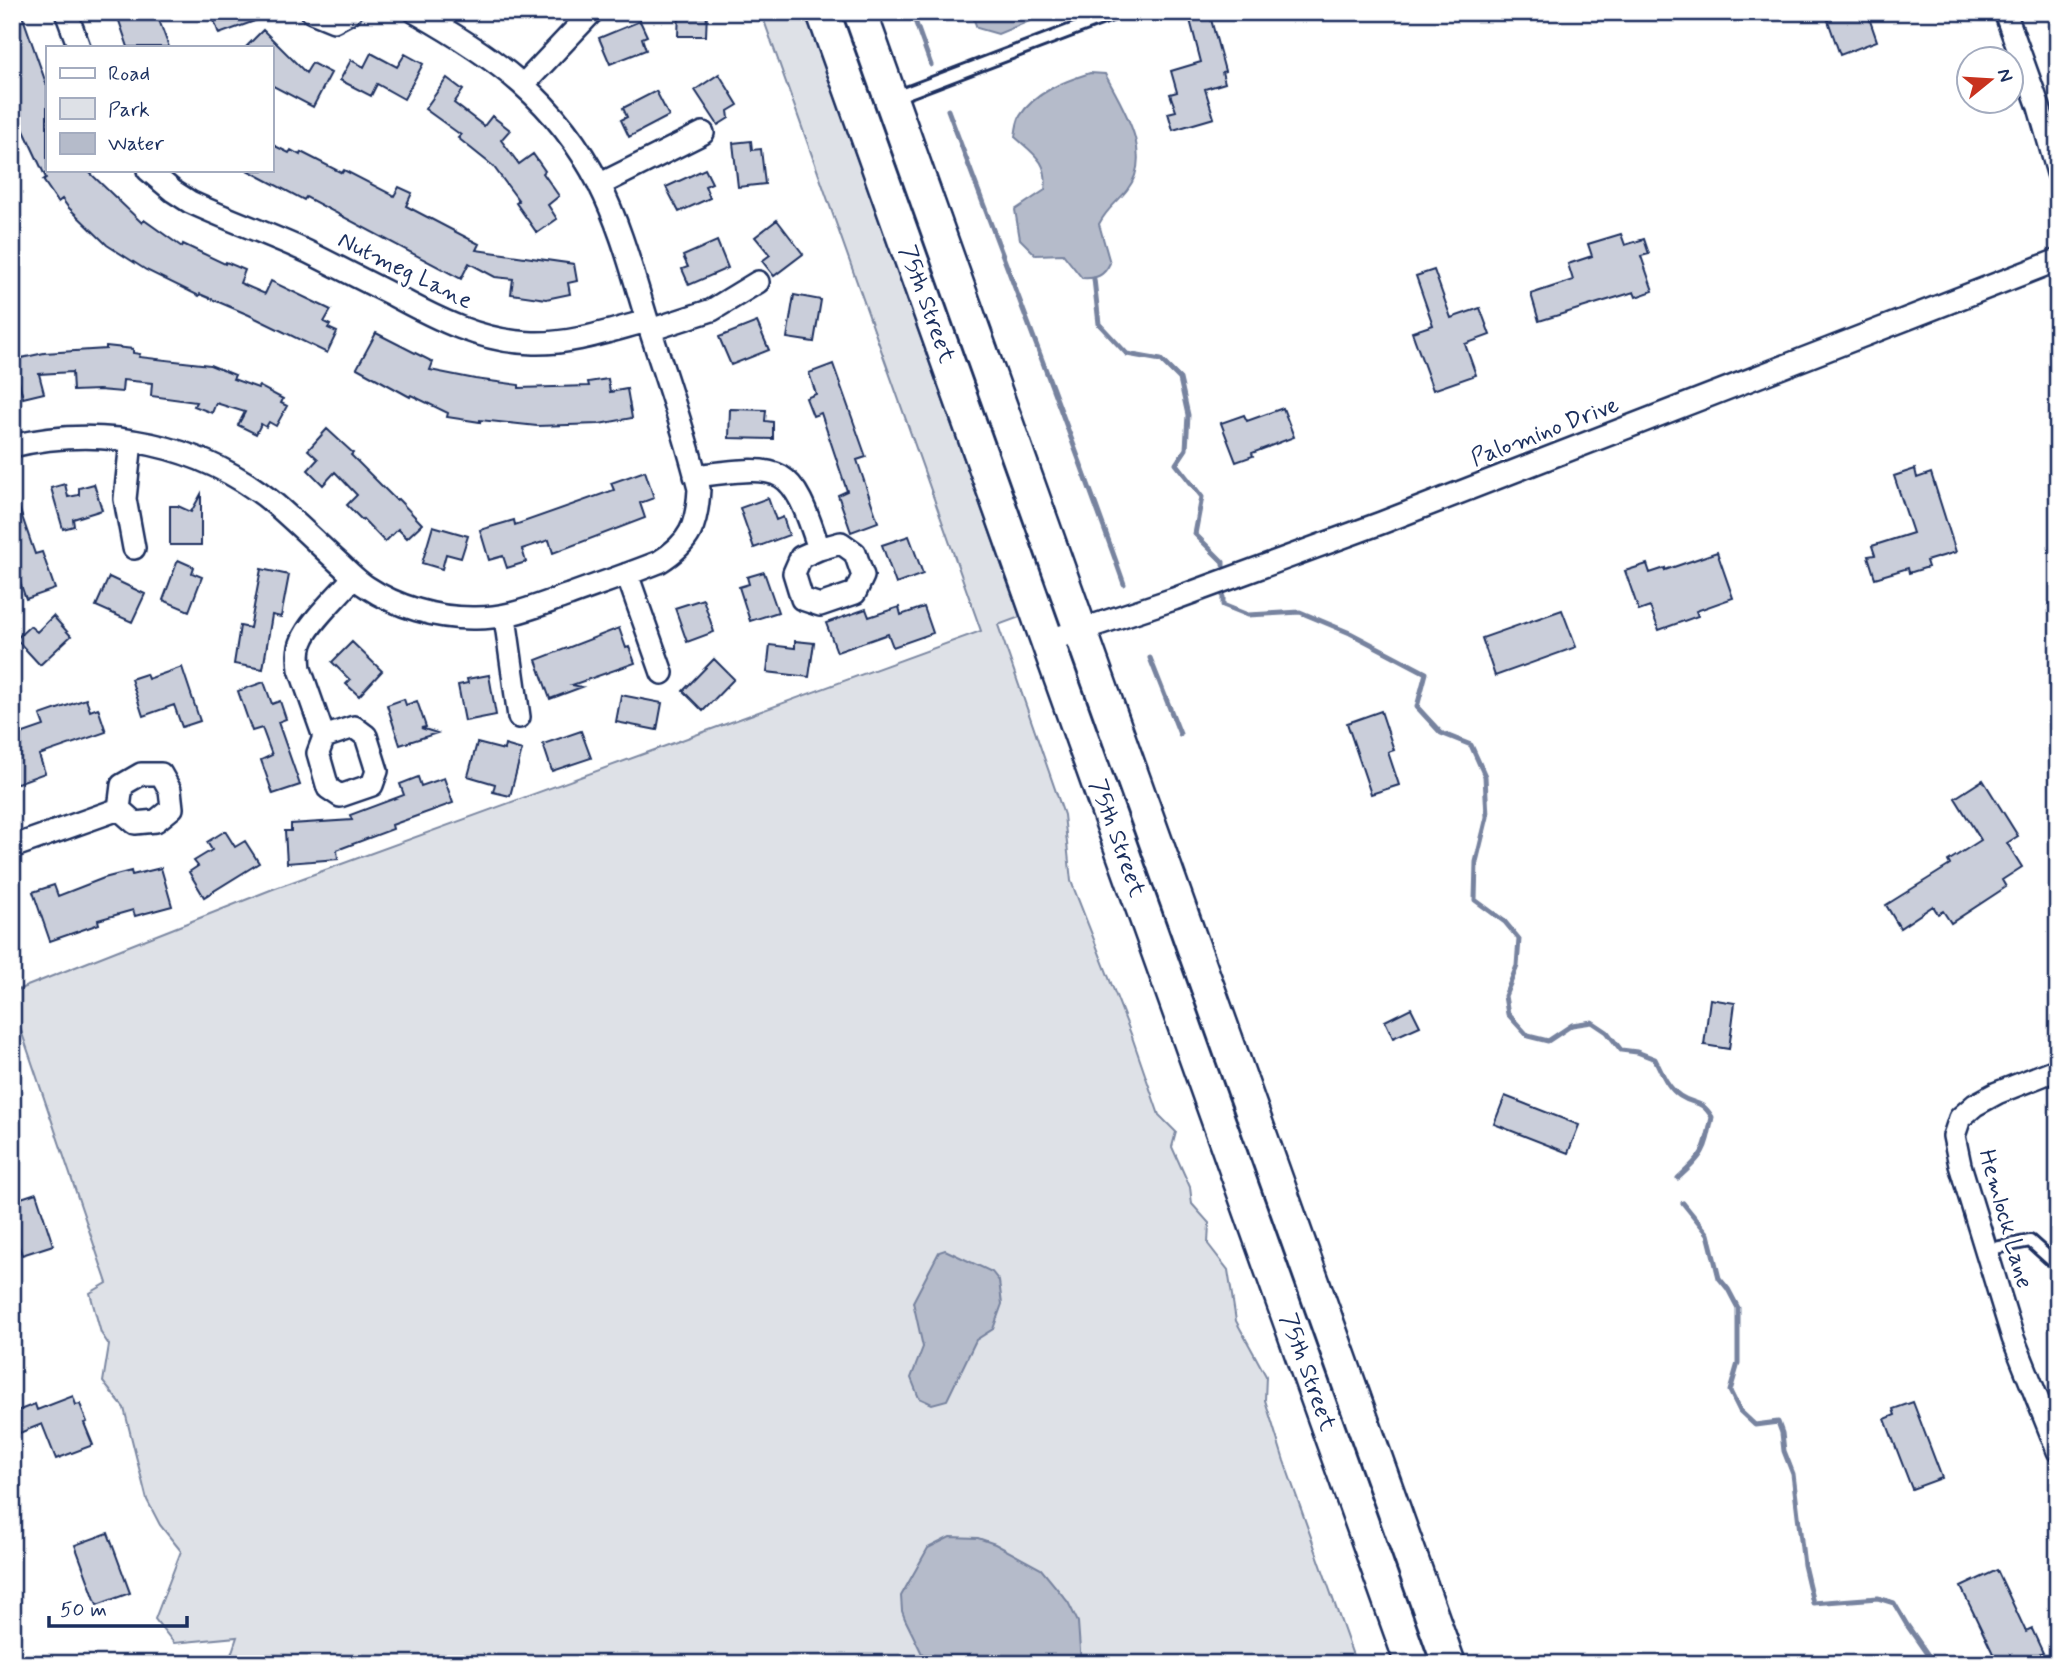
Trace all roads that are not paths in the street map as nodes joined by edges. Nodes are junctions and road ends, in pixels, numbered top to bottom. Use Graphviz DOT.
graph roads {
  1 [pos="66,12"];
  2 [pos="312,12"];
  3 [pos="351,12"];
  4 [pos="415,12"];
  5 [pos="592,12"];
  6 [pos="823,12"];
  7 [pos="860,12"];
  8 [pos="1119,12"];
  9 [pos="2005,12"];
  10 [pos="79,46"];
  11 [pos="523,85"];
  12 [pos="891,99"];
  13 [pos="703,133"];
  14 [pos="150,172"];
  15 [pos="2058,173"];
  16 [pos="599,184"];
  17 [pos="2058,260"];
  18 [pos="758,282"];
  19 [pos="649,326"];
  20 [pos="131,441"];
  21 [pos="12,446"];
  22 [pos="695,475"];
  23 [pos="134,548"];
  24 [pos="819,549"];
  25 [pos="627,574"];
  26 [pos="354,577"];
  27 [pos="505,617"];
  28 [pos="1064,635"];
  29 [pos="662,673"];
  30 [pos="519,717"];
  31 [pos="324,737"];
  32 [pos="119,808"];
  33 [pos="12,847"];
  34 [pos="2058,1069"];
  35 [pos="1986,1250"];
  36 [pos="2058,1266"];
  37 [pos="2058,1451"];
  38 [pos="1412,1664"];
  39 [pos="1449,1664"];
  1 -- 10 [label="street"];
  2 -- 3 [label="street"];
  4 -- 11 [label="street"];
  5 -- 11 [label="street"];
  6 -- 28 [label="main road, 75th Street"];
  7 -- 12 [label="main road, 75th Street"];
  8 -- 12 [label="lane"];
  9 -- 15 [label="street"];
  11 -- 16 [label="street"];
  12 -- 28 [label="main road, 75th Street"];
  13 -- 16 [label="street"];
  14 -- 19 [label="street, Nutmeg Lane"];
  16 -- 19 [label="street"];
  17 -- 28 [label="street, Palomino Drive"];
  18 -- 19 [label="street, Nutmeg Lane"];
  19 -- 22 [label="street"];
  20 -- 21 [label="street"];
  20 -- 23 [label="street"];
  20 -- 26 [label="street"];
  22 -- 24 [label="street"];
  22 -- 25 [label="street"];
  25 -- 27 [label="street"];
  25 -- 29 [label="street"];
  26 -- 27 [label="street"];
  26 -- 31 [label="street"];
  27 -- 30 [label="street"];
  28 -- 38 [label="main road, 75th Street"];
  28 -- 39 [label="main road, 75th Street"];
  32 -- 33 [label="street"];
  34 -- 35 [label="street, Hemlock Lane"];
  35 -- 36 [label="lane"];
  35 -- 37 [label="street, Hemlock Lane"];
}
